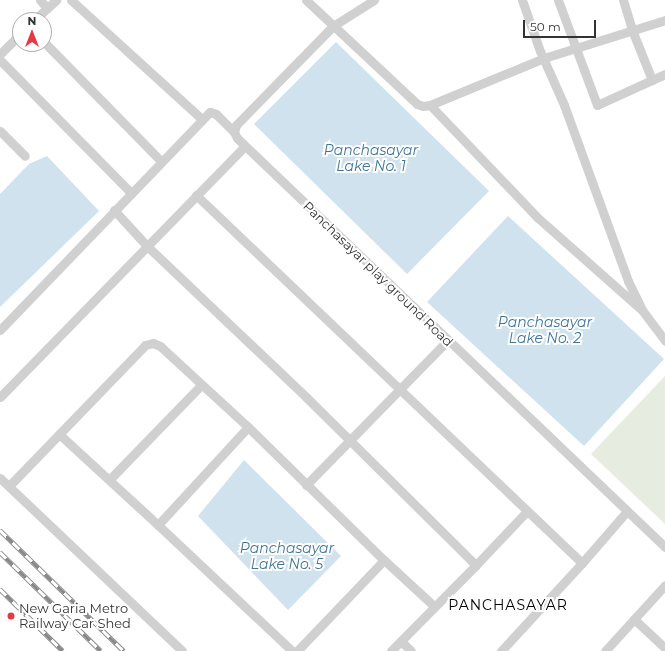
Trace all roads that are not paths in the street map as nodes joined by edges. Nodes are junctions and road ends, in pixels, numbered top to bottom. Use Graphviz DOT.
graph roads {
  1 [pos="40,0"];
  2 [pos="56,0"];
  3 [pos="71,0"];
  4 [pos="306,0"];
  5 [pos="374,0"];
  6 [pos="522,0"];
  7 [pos="558,0"];
  8 [pos="623,0"];
  9 [pos="47,8"];
  10 [pos="43,12"];
  11 [pos="665,20"];
  12 [pos="333,26"];
  13 [pos="632,30"];
  14 [pos="12,42"];
  15 [pos="575,48"];
  16 [pos="52,50"];
  17 [pos="0,54"];
  18 [pos="544,58"];
  19 [pos="0,60"];
  20 [pos="665,74"];
  21 [pos="652,80"];
  22 [pos="430,105"];
  23 [pos="202,119"];
  24 [pos="0,131"];
  25 [pos="234,132"];
  26 [pos="244,147"];
  27 [pos="25,156"];
  28 [pos="162,161"];
  29 [pos="131,193"];
  30 [pos="196,195"];
  31 [pos="114,210"];
  32 [pos="147,246"];
  33 [pos="642,310"];
  34 [pos="0,330"];
  35 [pos="447,341"];
  36 [pos="665,341"];
  37 [pos="200,386"];
  38 [pos="400,390"];
  39 [pos="0,396"];
  40 [pos="248,427"];
  41 [pos="60,435"];
  42 [pos="350,441"];
  43 [pos="0,478"];
  44 [pos="110,479"];
  45 [pos="306,485"];
  46 [pos="9,486"];
  47 [pos="527,511"];
  48 [pos="627,511"];
  49 [pos="158,525"];
  50 [pos="665,547"];
  51 [pos="384,560"];
  52 [pos="582,563"];
  53 [pos="476,564"];
  54 [pos="665,585"];
  55 [pos="435,607"];
  56 [pos="634,618"];
  57 [pos="401,641"];
  58 [pos="665,648"];
  59 [pos="182,651"];
  60 [pos="292,651"];
  61 [pos="297,651"];
  62 [pos="391,651"];
  63 [pos="411,651"];
  64 [pos="501,651"];
  65 [pos="606,651"];
  1 -- 9 [label="street"];
  2 -- 9 [label="street"];
  3 -- 23 [label="street"];
  4 -- 12 [label="street"];
  5 -- 12 [label="street"];
  6 -- 18 [label="street"];
  7 -- 15 [label="street"];
  8 -- 13 [label="street"];
  9 -- 10 [label="street"];
  11 -- 13 [label="street"];
  12 -- 22 [label="street"];
  12 -- 25 [label="street"];
  13 -- 15 [label="street"];
  13 -- 21 [label="street"];
  14 -- 17 [label="street"];
  15 -- 18 [label="street"];
  15 -- 21 [label="street"];
  16 -- 28 [label="street"];
  18 -- 22 [label="street"];
  18 -- 33 [label="street"];
  19 -- 29 [label="street"];
  20 -- 21 [label="street"];
  22 -- 33 [label="street"];
  23 -- 25 [label="street, Panchasayar play ground Road"];
  23 -- 28 [label="street"];
  24 -- 27 [label="street"];
  25 -- 26 [label="street, Panchasayar play ground Road"];
  26 -- 30 [label="street"];
  26 -- 35 [label="street, Panchasayar play ground Road"];
  28 -- 29 [label="street"];
  29 -- 31 [label="street"];
  30 -- 32 [label="street"];
  30 -- 38 [label="street"];
  31 -- 32 [label="street"];
  31 -- 34 [label="street"];
  32 -- 39 [label="street"];
  32 -- 42 [label="street"];
  33 -- 36 [label="street"];
  35 -- 38 [label="street"];
  35 -- 48 [label="street, Panchasayar play ground Road"];
  37 -- 40 [label="street"];
  37 -- 41 [label="street"];
  37 -- 44 [label="street"];
  38 -- 42 [label="street"];
  38 -- 47 [label="street"];
  40 -- 45 [label="street"];
  40 -- 49 [label="street"];
  41 -- 44 [label="street"];
  41 -- 46 [label="street"];
  42 -- 45 [label="street"];
  42 -- 53 [label="street"];
  43 -- 46 [label="street"];
  44 -- 49 [label="street"];
  45 -- 51 [label="street"];
  46 -- 59 [label="street"];
  47 -- 52 [label="street"];
  47 -- 53 [label="street"];
  48 -- 50 [label="street, Panchasayar play ground Road"];
  48 -- 52 [label="street"];
  49 -- 60 [label="street"];
  51 -- 55 [label="street"];
  51 -- 61 [label="street"];
  52 -- 64 [label="street"];
  53 -- 55 [label="street"];
  54 -- 56 [label="street"];
  55 -- 57 [label="street"];
  56 -- 58 [label="street"];
  56 -- 65 [label="street"];
  57 -- 62 [label="street"];
  57 -- 63 [label="street"];
}
